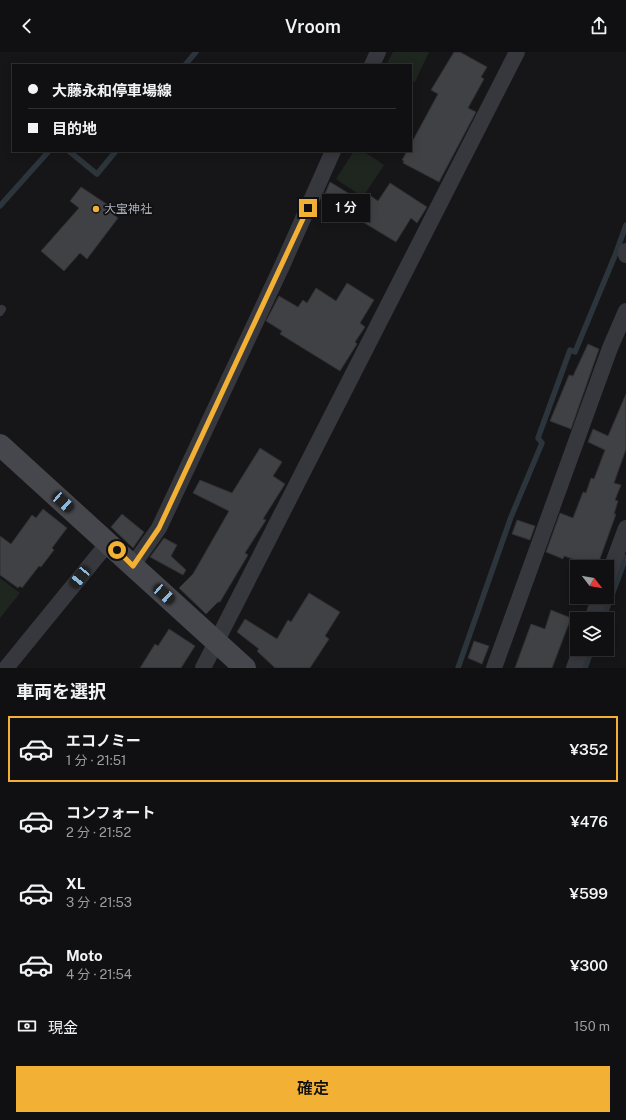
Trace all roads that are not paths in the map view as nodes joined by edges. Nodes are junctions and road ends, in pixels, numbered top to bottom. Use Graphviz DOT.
graph roads {
  1 [pos="378,52"];
  2 [pos="516,52"];
  3 [pos="372,64"];
  4 [pos="333,152"];
  5 [pos="626,251"];
  6 [pos="626,255"];
  7 [pos="626,311"];
  8 [pos="3,452"];
  9 [pos="625,536"];
  10 [pos="108,542"];
  11 [pos="614,562"];
  12 [pos="133,566"];
  13 [pos="216,642"];
  14 [pos="578,656"];
  15 [pos="6,668"];
  16 [pos="203,668"];
  17 [pos="245,668"];
  18 [pos="494,668"];
  19 [pos="574,668"];
  1 -- 3 [label="street"];
  2 -- 13 [label="street"];
  4 -- 12 [label="street"];
  5 -- 6 [label="street"];
  7 -- 18 [label="street"];
  8 -- 10 [label="main road"];
  9 -- 11 [label="street"];
  10 -- 12 [label="main road"];
  10 -- 15 [label="street"];
  12 -- 13 [label="main road"];
  13 -- 16 [label="street"];
  13 -- 17 [label="main road"];
  14 -- 19 [label="street"];
}
